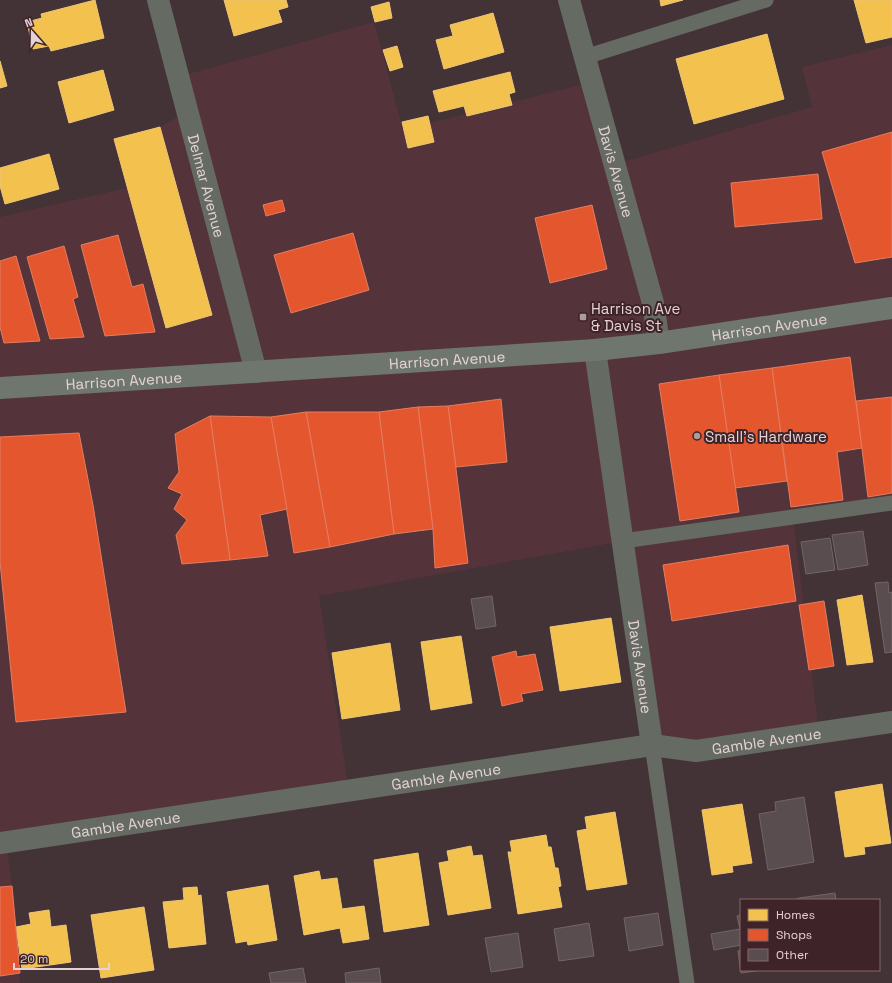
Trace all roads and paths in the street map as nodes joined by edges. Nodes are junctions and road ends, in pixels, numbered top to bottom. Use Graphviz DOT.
graph roads {
  1 [pos="158,0"];
  2 [pos="569,0"];
  3 [pos="766,0"];
  4 [pos="585,57"];
  5 [pos="892,308"];
  6 [pos="659,343"];
  7 [pos="595,350"];
  8 [pos="256,372"];
  9 [pos="0,388"];
  10 [pos="892,504"];
  11 [pos="623,541"];
  12 [pos="892,722"];
  13 [pos="652,744"];
  14 [pos="0,843"];
  15 [pos="687,983"];
  1 -- 8 [label="street, Delmar Avenue"];
  2 -- 4 [label="street, Davis Avenue"];
  3 -- 4 [label="lane"];
  4 -- 6 [label="street, Davis Avenue"];
  5 -- 6 [label="main road, Harrison Avenue"];
  6 -- 7 [label="main road, Harrison Avenue"];
  7 -- 8 [label="main road, Harrison Avenue"];
  7 -- 11 [label="street, Davis Avenue"];
  8 -- 9 [label="main road, Harrison Avenue"];
  10 -- 11 [label="lane"];
  11 -- 13 [label="street, Davis Avenue"];
  12 -- 13 [label="street, Gamble Avenue"];
  13 -- 14 [label="street, Gamble Avenue"];
  13 -- 15 [label="lane, Davis Avenue"];
}
